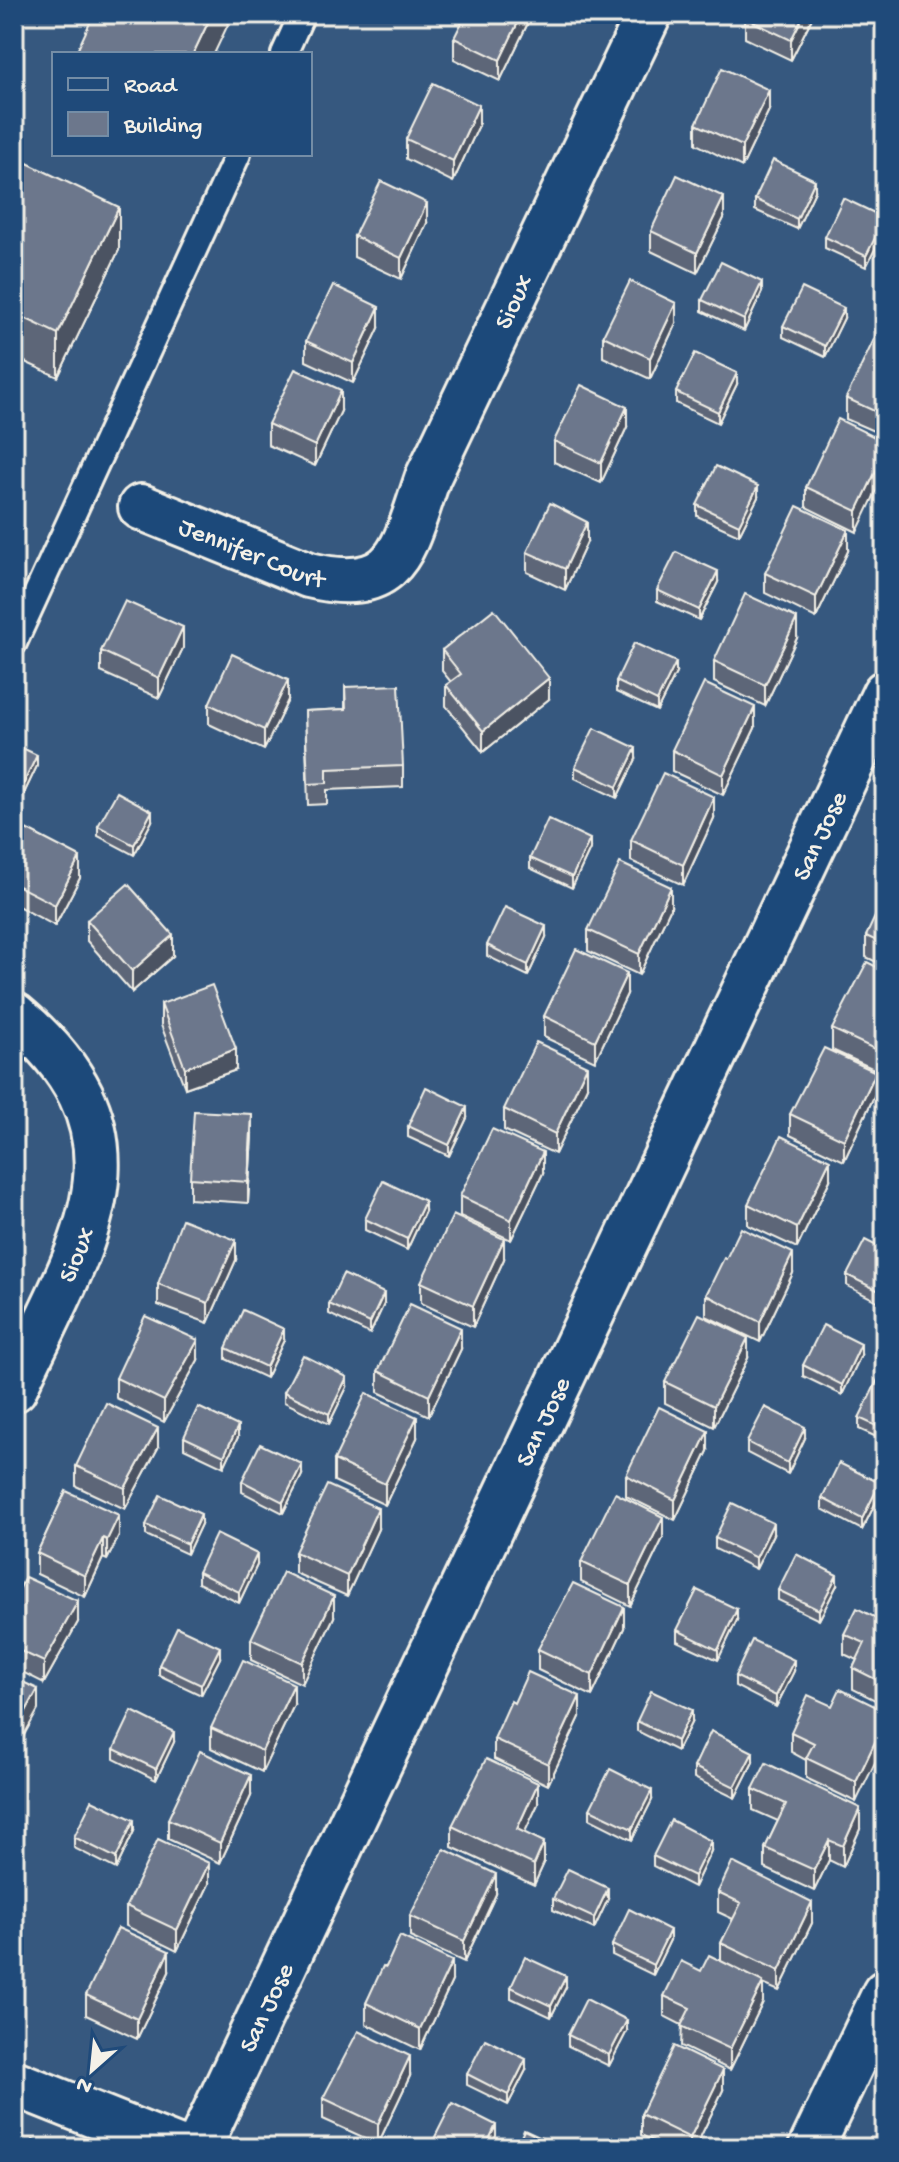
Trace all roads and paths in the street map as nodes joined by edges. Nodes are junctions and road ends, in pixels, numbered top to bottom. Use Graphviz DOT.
graph roads {
  1 [pos="302,14"];
  2 [pos="649,14"];
  3 [pos="285,52"];
  4 [pos="237,156"];
  5 [pos="141,507"];
  6 [pos="368,581"];
  7 [pos="14,643"];
  8 [pos="885,693"];
  9 [pos="14,1015"];
  10 [pos="14,1389"];
  11 [pos="885,1993"];
  12 [pos="14,2083"];
  13 [pos="177,2148"];
  14 [pos="198,2148"];
  15 [pos="811,2148"];
  1 -- 3 [label="lane"];
  2 -- 6 [label="street, Sioux"];
  4 -- 7 [label="lane"];
  5 -- 6 [label="street, Jennifer Court"];
  8 -- 14 [label="street, San Jose"];
  9 -- 10 [label="street, Sioux"];
  11 -- 15 [label="street"];
  12 -- 13 [label="street"];
}
